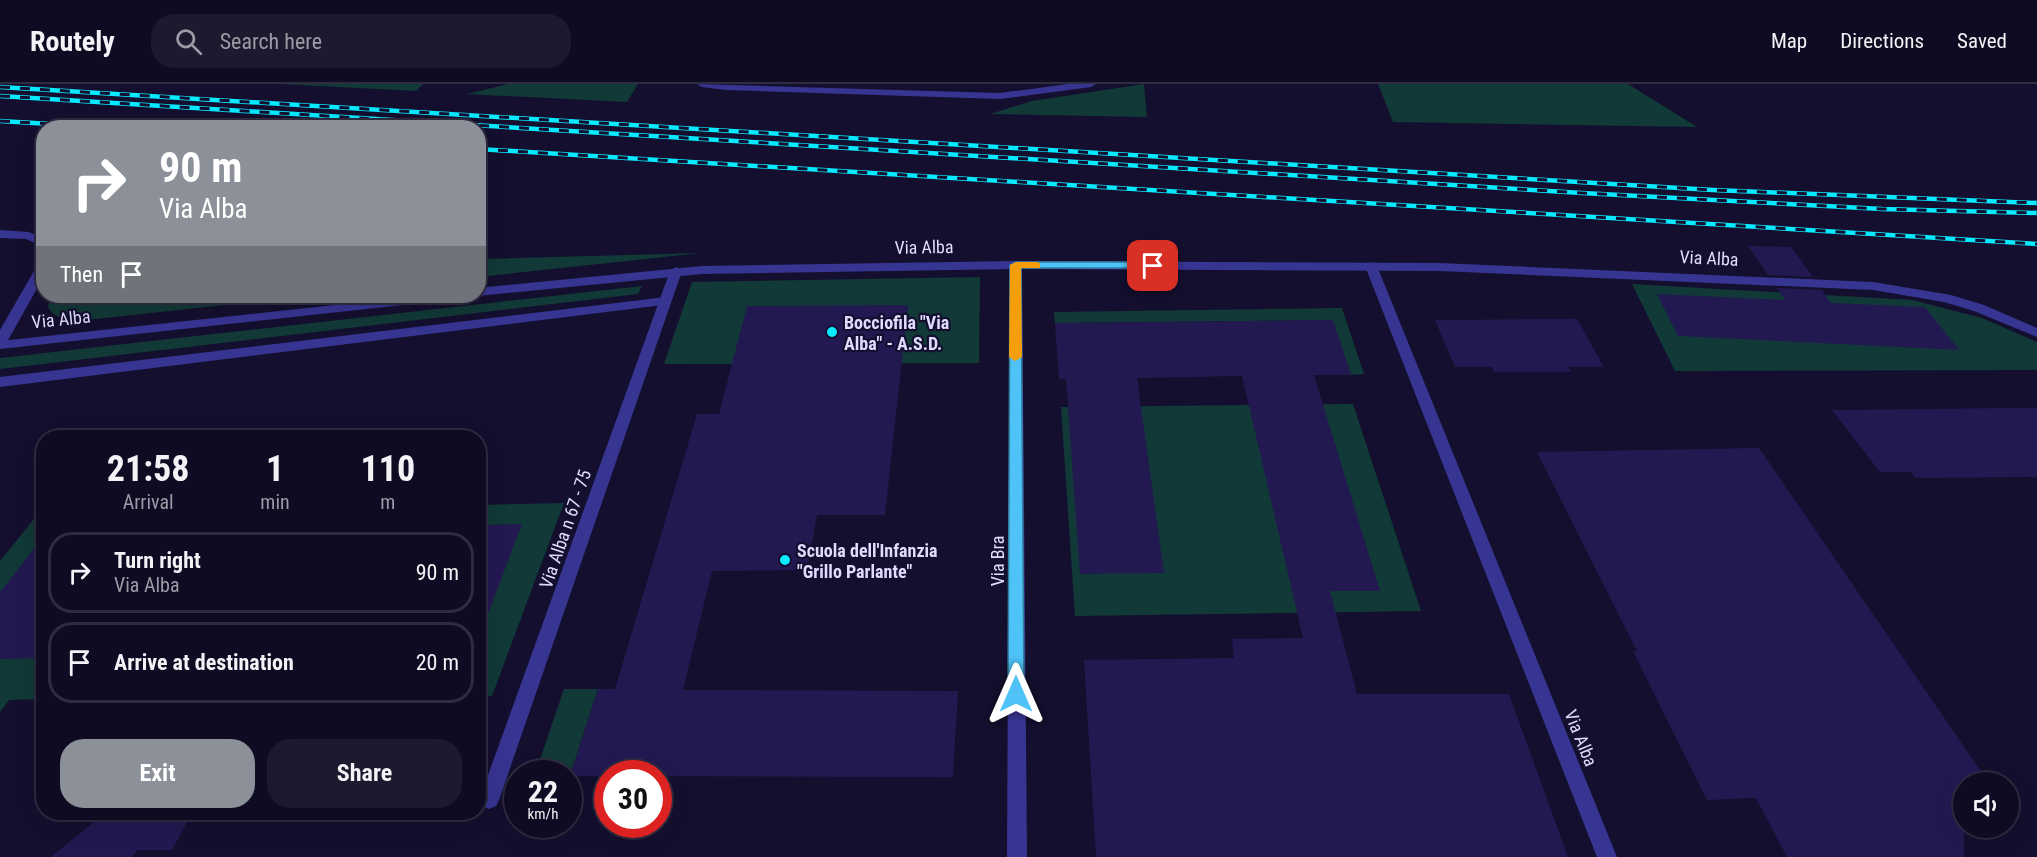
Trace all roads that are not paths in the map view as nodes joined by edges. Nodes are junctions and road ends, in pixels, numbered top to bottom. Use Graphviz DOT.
graph roads {
  1 [pos="702,84"];
  2 [pos="1091,84"];
  3 [pos="0,234"];
  4 [pos="36,240"];
  5 [pos="1016,265"];
  6 [pos="1371,266"];
  7 [pos="676,271"];
  8 [pos="36,279"];
  9 [pos="486,291"];
  10 [pos="666,301"];
  11 [pos="384,303"];
  12 [pos="2037,333"];
  13 [pos="0,344"];
  14 [pos="0,382"];
  15 [pos="489,800"];
  16 [pos="1017,857"];
  17 [pos="1607,857"];
  1 -- 2 [label="street"];
  3 -- 4 [label="street"];
  5 -- 6 [label="street, Via Alba"];
  5 -- 7 [label="street, Via Alba"];
  5 -- 16 [label="street, Via Bra"];
  6 -- 12 [label="street, Via Alba"];
  6 -- 17 [label="street, Via Alba"];
  7 -- 9 [label="street, Via Alba"];
  7 -- 10 [label="street, Via Alba n 67 - 75"];
  8 -- 13 [label="street"];
  10 -- 14 [label="street"];
  10 -- 15 [label="street, Via Alba n 67 - 75"];
  11 -- 13 [label="street, Via Alba"];
}
